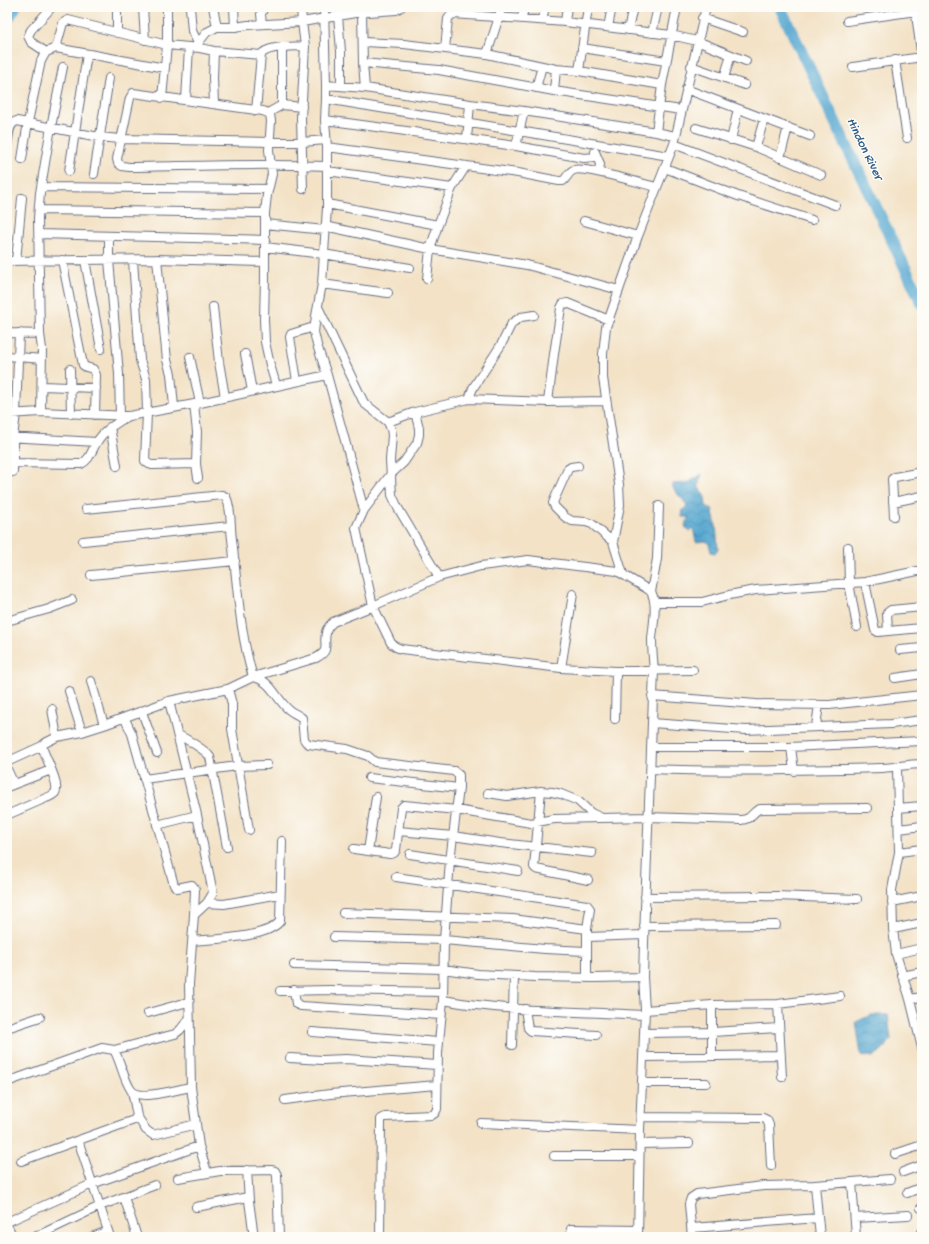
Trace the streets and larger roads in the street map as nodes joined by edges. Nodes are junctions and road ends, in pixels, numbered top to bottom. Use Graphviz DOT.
graph roads {
  1 [pos="52,7"];
  2 [pos="117,7"];
  3 [pos="142,7"];
  4 [pos="167,7"];
  5 [pos="190,7"];
  6 [pos="213,7"];
  7 [pos="234,7"];
  8 [pos="258,7"];
  9 [pos="264,7"];
  10 [pos="301,7"];
  11 [pos="324,7"];
  12 [pos="401,7"];
  13 [pos="500,7"];
  14 [pos="524,7"];
  15 [pos="545,7"];
  16 [pos="567,7"];
  17 [pos="588,7"];
  18 [pos="612,7"];
  19 [pos="633,7"];
  20 [pos="658,7"];
  21 [pos="677,7"];
  22 [pos="706,7"];
  23 [pos="916,9"];
  24 [pos="362,12"];
  25 [pos="338,16"];
  26 [pos="499,17"];
  27 [pos="522,18"];
  28 [pos="702,18"];
  29 [pos="324,19"];
  30 [pos="542,20"];
  31 [pos="847,21"];
  32 [pos="302,22"];
  33 [pos="565,22"];
  34 [pos="261,24"];
  35 [pos="586,24"];
  36 [pos="217,27"];
  37 [pos="235,27"];
  38 [pos="608,27"];
  39 [pos="628,30"];
  40 [pos="117,32"];
  41 [pos="743,32"];
  42 [pos="652,33"];
  43 [pos="671,35"];
  44 [pos="145,40"];
  45 [pos="697,41"];
  46 [pos="363,42"];
  47 [pos="167,45"];
  48 [pos="194,46"];
  49 [pos="304,46"];
  50 [pos="282,47"];
  51 [pos="56,48"];
  52 [pos="445,48"];
  53 [pos="582,48"];
  54 [pos="214,51"];
  55 [pos="46,52"];
  56 [pos="87,54"];
  57 [pos="487,54"];
  58 [pos="261,55"];
  59 [pos="731,55"];
  60 [pos="922,57"];
  61 [pos="895,60"];
  62 [pos="666,61"];
  63 [pos="746,61"];
  64 [pos="363,62"];
  65 [pos="542,66"];
  66 [pos="691,66"];
  67 [pos="63,67"];
  68 [pos="853,67"];
  69 [pos="165,68"];
  70 [pos="556,69"];
  71 [pos="579,71"];
  72 [pos="109,78"];
  73 [pos="724,78"];
  74 [pos="326,85"];
  75 [pos="662,85"];
  76 [pos="341,86"];
  77 [pos="746,86"];
  78 [pos="365,88"];
  79 [pos="536,88"];
  80 [pos="686,89"];
  81 [pos="554,91"];
  82 [pos="162,98"];
  83 [pos="326,98"];
  84 [pos="186,100"];
  85 [pos="214,104"];
  86 [pos="470,104"];
  87 [pos="282,105"];
  88 [pos="302,107"];
  89 [pos="659,107"];
  90 [pos="738,109"];
  91 [pos="524,110"];
  92 [pos="681,110"];
  93 [pos="256,111"];
  94 [pos="268,113"];
  95 [pos="764,118"];
  96 [pos="325,120"];
  97 [pos="28,122"];
  98 [pos="469,123"];
  99 [pos="51,127"];
  100 [pos="788,127"];
  101 [pos="696,128"];
  102 [pos="76,132"];
  103 [pos="519,132"];
  104 [pos="656,132"];
  105 [pos="810,136"];
  106 [pos="99,137"];
  107 [pos="907,138"];
  108 [pos="120,139"];
  109 [pos="467,139"];
  110 [pos="675,140"];
  111 [pos="731,140"];
  112 [pos="269,142"];
  113 [pos="302,142"];
  114 [pos="326,144"];
  115 [pos="7,145"];
  116 [pos="596,145"];
  117 [pos="516,146"];
  118 [pos="756,147"];
  119 [pos="668,156"];
  120 [pos="596,157"];
  121 [pos="780,158"];
  122 [pos="22,159"];
  123 [pos="271,165"];
  124 [pos="303,165"];
  125 [pos="466,166"];
  126 [pos="664,168"];
  127 [pos="327,169"];
  128 [pos="69,171"];
  129 [pos="599,172"];
  130 [pos="94,174"];
  131 [pos="821,175"];
  132 [pos="41,187"];
  133 [pos="656,187"];
  134 [pos="452,188"];
  135 [pos="268,189"];
  136 [pos="303,189"];
  137 [pos="22,198"];
  138 [pos="327,204"];
  139 [pos="835,204"];
  140 [pos="39,210"];
  141 [pos="265,212"];
  142 [pos="812,220"];
  143 [pos="584,221"];
  144 [pos="265,224"];
  145 [pos="438,226"];
  146 [pos="325,228"];
  147 [pos="38,234"];
  148 [pos="109,236"];
  149 [pos="638,236"];
  150 [pos="266,243"];
  151 [pos="430,248"];
  152 [pos="323,254"];
  153 [pos="157,259"];
  154 [pos="62,260"];
  155 [pos="85,260"];
  156 [pos="109,260"];
  157 [pos="133,260"];
  158 [pos="7,261"];
  159 [pos="16,261"];
  160 [pos="39,261"];
  161 [pos="265,262"];
  162 [pos="410,268"];
  163 [pos="427,279"];
  164 [pos="322,284"];
  165 [pos="619,290"];
  166 [pos="388,293"];
  167 [pos="213,307"];
  168 [pos="318,307"];
  169 [pos="534,315"];
  170 [pos="609,320"];
  171 [pos="314,327"];
  172 [pos="7,332"];
  173 [pos="19,333"];
  174 [pos="40,334"];
  175 [pos="101,349"];
  176 [pos="245,354"];
  177 [pos="7,356"];
  178 [pos="18,356"];
  179 [pos="190,357"];
  180 [pos="42,359"];
  181 [pos="70,369"];
  182 [pos="327,375"];
  183 [pos="297,381"];
  184 [pos="276,385"];
  185 [pos="42,386"];
  186 [pos="71,388"];
  187 [pos="96,388"];
  188 [pos="252,391"];
  189 [pos="225,397"];
  190 [pos="469,399"];
  191 [pos="606,401"];
  192 [pos="548,402"];
  193 [pos="197,403"];
  194 [pos="174,407"];
  195 [pos="41,412"];
  196 [pos="415,412"];
  197 [pos="147,413"];
  198 [pos="7,414"];
  199 [pos="16,414"];
  200 [pos="71,414"];
  201 [pos="95,415"];
  202 [pos="120,416"];
  203 [pos="129,416"];
  204 [pos="388,422"];
  205 [pos="110,427"];
  206 [pos="10,437"];
  207 [pos="97,442"];
  208 [pos="10,462"];
  209 [pos="196,464"];
  210 [pos="117,466"];
  211 [pos="578,466"];
  212 [pos="13,472"];
  213 [pos="922,472"];
  214 [pos="391,474"];
  215 [pos="198,478"];
  216 [pos="922,496"];
  217 [pos="893,502"];
  218 [pos="659,506"];
  219 [pos="86,509"];
  220 [pos="364,510"];
  221 [pos="894,516"];
  222 [pos="230,526"];
  223 [pos="83,540"];
  224 [pos="613,542"];
  225 [pos="848,547"];
  226 [pos="235,561"];
  227 [pos="922,570"];
  228 [pos="623,574"];
  229 [pos="91,575"];
  230 [pos="439,577"];
  231 [pos="865,582"];
  232 [pos="848,583"];
  233 [pos="651,592"];
  234 [pos="573,594"];
  235 [pos="72,600"];
  236 [pos="654,602"];
  237 [pos="373,606"];
  238 [pos="922,607"];
  239 [pos="7,622"];
  240 [pos="857,627"];
  241 [pos="922,628"];
  242 [pos="888,631"];
  243 [pos="922,648"];
  244 [pos="900,650"];
  245 [pos="562,668"];
  246 [pos="654,670"];
  247 [pos="693,670"];
  248 [pos="616,671"];
  249 [pos="922,674"];
  250 [pos="253,677"];
  251 [pos="895,678"];
  252 [pos="91,681"];
  253 [pos="228,689"];
  254 [pos="69,691"];
  255 [pos="922,695"];
  256 [pos="652,696"];
  257 [pos="169,701"];
  258 [pos="819,705"];
  259 [pos="52,709"];
  260 [pos="142,712"];
  261 [pos="125,719"];
  262 [pos="615,719"];
  263 [pos="922,720"];
  264 [pos="652,723"];
  265 [pos="104,725"];
  266 [pos="816,726"];
  267 [pos="82,732"];
  268 [pos="178,735"];
  269 [pos="57,737"];
  270 [pos="922,741"];
  271 [pos="42,746"];
  272 [pos="651,747"];
  273 [pos="791,747"];
  274 [pos="157,753"];
  275 [pos="7,762"];
  276 [pos="922,764"];
  277 [pos="268,765"];
  278 [pos="237,766"];
  279 [pos="897,767"];
  280 [pos="7,769"];
  281 [pos="213,769"];
  282 [pos="650,769"];
  283 [pos="52,770"];
  284 [pos="794,771"];
  285 [pos="187,772"];
  286 [pos="368,778"];
  287 [pos="144,779"];
  288 [pos="11,785"];
  289 [pos="459,788"];
  290 [pos="541,791"];
  291 [pos="488,793"];
  292 [pos="376,797"];
  293 [pos="922,806"];
  294 [pos="867,808"];
  295 [pos="898,808"];
  296 [pos="457,810"];
  297 [pos="7,815"];
  298 [pos="197,815"];
  299 [pos="603,818"];
  300 [pos="648,818"];
  301 [pos="538,821"];
  302 [pos="156,825"];
  303 [pos="922,826"];
  304 [pos="899,829"];
  305 [pos="249,830"];
  306 [pos="399,831"];
  307 [pos="453,836"];
  308 [pos="282,841"];
  309 [pos="227,847"];
  310 [pos="536,847"];
  311 [pos="354,849"];
  312 [pos="922,849"];
  313 [pos="368,851"];
  314 [pos="899,852"];
  315 [pos="592,853"];
  316 [pos="410,854"];
  317 [pos="450,861"];
  318 [pos="518,871"];
  319 [pos="396,877"];
  320 [pos="588,880"];
  321 [pos="448,884"];
  322 [pos="280,894"];
  323 [pos="922,896"];
  324 [pos="645,897"];
  325 [pos="857,899"];
  326 [pos="892,902"];
  327 [pos="207,903"];
  328 [pos="343,913"];
  329 [pos="194,915"];
  330 [pos="446,917"];
  331 [pos="922,923"];
  332 [pos="776,925"];
  333 [pos="893,929"];
  334 [pos="644,931"];
  335 [pos="587,933"];
  336 [pos="334,937"];
  337 [pos="444,940"];
  338 [pos="193,941"];
  339 [pos="922,948"];
  340 [pos="586,951"];
  341 [pos="896,954"];
  342 [pos="294,965"];
  343 [pos="444,969"];
  344 [pos="922,972"];
  345 [pos="514,976"];
  346 [pos="643,976"];
  347 [pos="902,976"];
  348 [pos="587,977"];
  349 [pos="294,990"];
  350 [pos="280,991"];
  351 [pos="443,996"];
  352 [pos="840,996"];
  353 [pos="922,997"];
  354 [pos="910,999"];
  355 [pos="188,1002"];
  356 [pos="778,1004"];
  357 [pos="712,1005"];
  358 [pos="512,1008"];
  359 [pos="525,1009"];
  360 [pos="645,1012"];
  361 [pos="148,1013"];
  362 [pos="441,1015"];
  363 [pos="40,1017"];
  364 [pos="188,1020"];
  365 [pos="7,1028"];
  366 [pos="779,1028"];
  367 [pos="312,1032"];
  368 [pos="713,1032"];
  369 [pos="645,1033"];
  370 [pos="596,1035"];
  371 [pos="438,1042"];
  372 [pos="512,1045"];
  373 [pos="922,1046"];
  374 [pos="114,1050"];
  375 [pos="780,1055"];
  376 [pos="712,1056"];
  377 [pos="290,1058"];
  378 [pos="644,1058"];
  379 [pos="437,1065"];
  380 [pos="782,1077"];
  381 [pos="7,1082"];
  382 [pos="642,1083"];
  383 [pos="706,1083"];
  384 [pos="437,1085"];
  385 [pos="191,1087"];
  386 [pos="132,1091"];
  387 [pos="285,1100"];
  388 [pos="137,1116"];
  389 [pos="641,1117"];
  390 [pos="481,1123"];
  391 [pos="196,1124"];
  392 [pos="640,1130"];
  393 [pos="78,1140"];
  394 [pos="689,1143"];
  395 [pos="640,1144"];
  396 [pos="922,1145"];
  397 [pos="199,1146"];
  398 [pos="896,1154"];
  399 [pos="554,1156"];
  400 [pos="639,1156"];
  401 [pos="21,1161"];
  402 [pos="922,1165"];
  403 [pos="771,1166"];
  404 [pos="247,1170"];
  405 [pos="207,1172"];
  406 [pos="903,1172"];
  407 [pos="178,1178"];
  408 [pos="890,1179"];
  409 [pos="852,1182"];
  410 [pos="92,1184"];
  411 [pos="155,1185"];
  412 [pos="815,1185"];
  413 [pos="922,1187"];
  414 [pos="907,1193"];
  415 [pos="124,1197"];
  416 [pos="248,1197"];
  417 [pos="100,1206"];
  418 [pos="196,1207"];
  419 [pos="908,1215"];
  420 [pos="818,1218"];
  421 [pos="855,1218"];
  422 [pos="7,1223"];
  423 [pos="692,1228"];
  424 [pos="571,1229"];
  425 [pos="638,1233"];
  426 [pos="109,1234"];
  427 [pos="13,1237"];
  428 [pos="35,1237"];
  429 [pos="92,1237"];
  430 [pos="137,1237"];
  431 [pos="254,1237"];
  432 [pos="279,1237"];
  433 [pos="380,1237"];
  434 [pos="692,1237"];
  435 [pos="820,1237"];
  436 [pos="856,1237"];
  1 -- 55 [label="street"];
  2 -- 40 [label="street"];
  3 -- 44 [label="street"];
  4 -- 47 [label="street"];
  5 -- 48 [label="street"];
  6 -- 36 [label="street"];
  7 -- 37 [label="street"];
  8 -- 34 [label="street"];
  9 -- 34 [label="street"];
  10 -- 32 [label="street"];
  11 -- 29 [label="street"];
  12 -- 24 [label="street"];
  13 -- 26 [label="street"];
  14 -- 27 [label="street"];
  15 -- 30 [label="street"];
  16 -- 33 [label="street"];
  17 -- 35 [label="street"];
  18 -- 38 [label="street"];
  19 -- 39 [label="street"];
  20 -- 42 [label="street"];
  21 -- 43 [label="street"];
  22 -- 28 [label="street"];
  23 -- 31 [label="street"];
  23 -- 60 [label="street"];
  24 -- 25 [label="street"];
  24 -- 46 [label="street"];
  25 -- 29 [label="street"];
  25 -- 76 [label="street"];
  26 -- 27 [label="street"];
  26 -- 52 [label="street"];
  26 -- 57 [label="street"];
  27 -- 30 [label="street"];
  28 -- 41 [label="street"];
  28 -- 45 [label="street"];
  29 -- 32 [label="street"];
  29 -- 74 [label="street"];
  30 -- 33 [label="street"];
  32 -- 34 [label="street"];
  32 -- 49 [label="street"];
  33 -- 35 [label="street"];
  34 -- 37 [label="street"];
  35 -- 38 [label="street"];
  35 -- 53 [label="street"];
  36 -- 37 [label="street"];
  36 -- 48 [label="street"];
  38 -- 39 [label="street"];
  39 -- 42 [label="street"];
  40 -- 44 [label="street"];
  40 -- 51 [label="street"];
  42 -- 43 [label="street"];
  43 -- 45 [label="street"];
  43 -- 62 [label="street"];
  44 -- 47 [label="street"];
  45 -- 59 [label="street"];
  45 -- 66 [label="street"];
  46 -- 52 [label="street"];
  46 -- 64 [label="street"];
  47 -- 48 [label="street"];
  47 -- 69 [label="street"];
  48 -- 54 [label="street"];
  48 -- 84 [label="street"];
  49 -- 50 [label="street"];
  49 -- 88 [label="street"];
  50 -- 58 [label="street"];
  50 -- 87 [label="street"];
  51 -- 55 [label="street"];
  51 -- 56 [label="street"];
  52 -- 57 [label="street"];
  53 -- 62 [label="street"];
  53 -- 71 [label="street"];
  54 -- 58 [label="street"];
  54 -- 85 [label="street"];
  55 -- 97 [label="street"];
  56 -- 69 [label="street"];
  56 -- 102 [label="street"];
  57 -- 65 [label="street"];
  58 -- 93 [label="street"];
  59 -- 63 [label="street"];
  59 -- 73 [label="street"];
  60 -- 61 [label="street"];
  61 -- 68 [label="street"];
  61 -- 107 [label="street"];
  62 -- 75 [label="street"];
  64 -- 78 [label="street"];
  64 -- 79 [label="street"];
  65 -- 70 [label="street"];
  65 -- 79 [label="street"];
  66 -- 73 [label="street"];
  66 -- 80 [label="street"];
  67 -- 99 [label="street"];
  69 -- 82 [label="street"];
  70 -- 71 [label="street"];
  70 -- 81 [label="street"];
  71 -- 75 [label="street"];
  72 -- 106 [label="street"];
  73 -- 77 [label="street"];
  74 -- 76 [label="street"];
  74 -- 83 [label="street"];
  75 -- 89 [label="street"];
  76 -- 78 [label="street"];
  78 -- 86 [label="street"];
  79 -- 81 [label="street"];
  80 -- 90 [label="street"];
  80 -- 92 [label="street"];
  81 -- 89 [label="street"];
  82 -- 84 [label="street"];
  82 -- 108 [label="street"];
  83 -- 96 [label="street"];
  83 -- 98 [label="street"];
  84 -- 85 [label="street"];
  85 -- 93 [label="street"];
  86 -- 91 [label="street"];
  86 -- 98 [label="street"];
  87 -- 88 [label="street"];
  87 -- 94 [label="street"];
  88 -- 113 [label="street"];
  89 -- 92 [label="street"];
  89 -- 104 [label="street"];
  90 -- 95 [label="street"];
  90 -- 111 [label="street"];
  91 -- 103 [label="street"];
  91 -- 104 [label="street"];
  92 -- 110 [label="street"];
  93 -- 94 [label="street"];
  94 -- 112 [label="street"];
  95 -- 100 [label="street"];
  95 -- 118 [label="street"];
  96 -- 109 [label="street"];
  96 -- 114 [label="street"];
  97 -- 99 [label="street"];
  97 -- 115 [label="street"];
  97 -- 122 [label="street"];
  98 -- 103 [label="street"];
  98 -- 109 [label="street"];
  99 -- 102 [label="street"];
  99 -- 132 [label="street"];
  100 -- 105 [label="street"];
  100 -- 121 [label="street"];
  101 -- 111 [label="street"];
  102 -- 106 [label="street"];
  102 -- 128 [label="street"];
  103 -- 116 [label="street"];
  103 -- 117 [label="street"];
  104 -- 110 [label="street"];
  106 -- 108 [label="street"];
  106 -- 130 [label="street"];
  108 -- 112 [label="street"];
  108 -- 123 [label="street"];
  109 -- 117 [label="street"];
  110 -- 119 [label="street"];
  110 -- 139 [label="street"];
  111 -- 118 [label="street"];
  112 -- 113 [label="street"];
  112 -- 123 [label="street"];
  113 -- 114 [label="street"];
  113 -- 124 [label="street"];
  114 -- 125 [label="street"];
  114 -- 127 [label="street"];
  116 -- 119 [label="street"];
  116 -- 120 [label="street"];
  117 -- 120 [label="street"];
  118 -- 121 [label="street"];
  119 -- 126 [label="street"];
  120 -- 129 [label="street"];
  121 -- 131 [label="street"];
  123 -- 124 [label="street"];
  123 -- 135 [label="street"];
  124 -- 127 [label="street"];
  124 -- 136 [label="street"];
  125 -- 129 [label="street"];
  125 -- 134 [label="street"];
  126 -- 133 [label="street"];
  126 -- 142 [label="street"];
  127 -- 134 [label="street"];
  127 -- 138 [label="street"];
  129 -- 133 [label="street"];
  132 -- 135 [label="street"];
  132 -- 140 [label="street"];
  133 -- 149 [label="street"];
  134 -- 145 [label="street"];
  135 -- 141 [label="street"];
  137 -- 159 [label="street"];
  138 -- 145 [label="street"];
  138 -- 146 [label="street"];
  140 -- 141 [label="street"];
  140 -- 147 [label="street"];
  141 -- 144 [label="street"];
  143 -- 149 [label="street"];
  144 -- 146 [label="street"];
  144 -- 150 [label="street"];
  145 -- 151 [label="street"];
  146 -- 151 [label="street"];
  146 -- 152 [label="street"];
  147 -- 148 [label="street"];
  147 -- 160 [label="street"];
  148 -- 150 [label="street"];
  148 -- 156 [label="street"];
  149 -- 165 [label="street"];
  150 -- 152 [label="street"];
  150 -- 161 [label="street"];
  151 -- 163 [label="street"];
  151 -- 165 [label="street"];
  152 -- 162 [label="street"];
  152 -- 164 [label="street"];
  153 -- 157 [label="street"];
  153 -- 161 [label="street"];
  153 -- 194 [label="street"];
  154 -- 155 [label="street"];
  154 -- 160 [label="street"];
  154 -- 187 [label="street"];
  155 -- 156 [label="street"];
  155 -- 175 [label="street"];
  156 -- 157 [label="street"];
  156 -- 202 [label="street"];
  157 -- 197 [label="street"];
  158 -- 159 [label="street"];
  159 -- 160 [label="street"];
  160 -- 174 [label="street"];
  161 -- 184 [label="street"];
  164 -- 166 [label="street"];
  164 -- 168 [label="street"];
  165 -- 170 [label="street"];
  167 -- 189 [label="street"];
  168 -- 171 [label="street"];
  168 -- 204 [label="street"];
  169 -- 190 [label="street"];
  170 -- 191 [label="street"];
  170 -- 192 [label="street"];
  171 -- 182 [label="street"];
  171 -- 183 [label="street"];
  172 -- 173 [label="street"];
  173 -- 174 [label="street"];
  173 -- 178 [label="street"];
  174 -- 180 [label="street"];
  176 -- 188 [label="street"];
  177 -- 178 [label="street"];
  178 -- 180 [label="street"];
  178 -- 199 [label="street"];
  179 -- 193 [label="street"];
  180 -- 185 [label="street"];
  181 -- 186 [label="street"];
  182 -- 183 [label="street"];
  182 -- 220 [label="street"];
  183 -- 184 [label="street"];
  184 -- 188 [label="street"];
  185 -- 186 [label="street"];
  185 -- 195 [label="street"];
  186 -- 187 [label="street"];
  186 -- 200 [label="street"];
  187 -- 201 [label="street"];
  188 -- 189 [label="street"];
  189 -- 193 [label="street"];
  190 -- 192 [label="street"];
  190 -- 196 [label="street"];
  191 -- 192 [label="street"];
  191 -- 224 [label="street"];
  193 -- 194 [label="street"];
  193 -- 209 [label="street"];
  194 -- 197 [label="street"];
  195 -- 199 [label="street"];
  195 -- 200 [label="street"];
  196 -- 204 [label="street"];
  196 -- 214 [label="street"];
  197 -- 203 [label="street"];
  197 -- 209 [label="street"];
  198 -- 199 [label="street"];
  199 -- 206 [label="street"];
  200 -- 201 [label="street"];
  201 -- 202 [label="street"];
  202 -- 203 [label="street"];
  203 -- 205 [label="street"];
  204 -- 214 [label="street"];
  205 -- 207 [label="street"];
  205 -- 210 [label="street"];
  206 -- 207 [label="street"];
  206 -- 208 [label="street"];
  207 -- 208 [label="street"];
  208 -- 212 [label="street"];
  209 -- 215 [label="street"];
  211 -- 224 [label="street"];
  213 -- 217 [label="street"];
  214 -- 220 [label="street"];
  214 -- 230 [label="street"];
  216 -- 217 [label="street"];
  217 -- 221 [label="street"];
  218 -- 233 [label="street"];
  219 -- 222 [label="street"];
  220 -- 237 [label="street"];
  222 -- 223 [label="street"];
  222 -- 226 [label="street"];
  224 -- 228 [label="street"];
  225 -- 232 [label="street"];
  226 -- 229 [label="street"];
  226 -- 250 [label="street"];
  227 -- 231 [label="street"];
  228 -- 230 [label="street"];
  228 -- 233 [label="street"];
  230 -- 237 [label="street"];
  231 -- 232 [label="street"];
  231 -- 242 [label="street"];
  232 -- 236 [label="street"];
  232 -- 240 [label="street"];
  233 -- 236 [label="street"];
  234 -- 245 [label="street"];
  235 -- 239 [label="street"];
  236 -- 246 [label="street"];
  237 -- 245 [label="street"];
  237 -- 250 [label="street"];
  238 -- 242 [label="street"];
  241 -- 242 [label="street"];
  243 -- 244 [label="street"];
  245 -- 248 [label="street"];
  246 -- 247 [label="street"];
  246 -- 248 [label="street"];
  246 -- 256 [label="street"];
  248 -- 262 [label="street"];
  249 -- 251 [label="street"];
  250 -- 253 [label="street"];
  250 -- 289 [label="street"];
  252 -- 265 [label="street"];
  253 -- 257 [label="street"];
  253 -- 278 [label="street"];
  254 -- 267 [label="street"];
  255 -- 258 [label="street"];
  256 -- 258 [label="street"];
  256 -- 264 [label="street"];
  257 -- 260 [label="street"];
  257 -- 268 [label="street"];
  258 -- 266 [label="street"];
  259 -- 269 [label="street"];
  260 -- 261 [label="street"];
  260 -- 274 [label="street"];
  261 -- 265 [label="street"];
  261 -- 287 [label="street"];
  263 -- 266 [label="street"];
  264 -- 266 [label="street"];
  264 -- 272 [label="street"];
  265 -- 267 [label="street"];
  267 -- 269 [label="street"];
  268 -- 281 [label="street"];
  268 -- 285 [label="street"];
  269 -- 271 [label="street"];
  270 -- 273 [label="street"];
  271 -- 275 [label="street"];
  271 -- 283 [label="street"];
  272 -- 273 [label="street"];
  272 -- 282 [label="street"];
  273 -- 284 [label="street"];
  276 -- 279 [label="street"];
  277 -- 278 [label="street"];
  278 -- 281 [label="street"];
  278 -- 305 [label="street"];
  279 -- 284 [label="street"];
  279 -- 295 [label="street"];
  280 -- 288 [label="street"];
  281 -- 285 [label="street"];
  281 -- 309 [label="street"];
  282 -- 284 [label="street"];
  282 -- 300 [label="street"];
  283 -- 288 [label="street"];
  283 -- 297 [label="street"];
  285 -- 287 [label="street"];
  285 -- 298 [label="street"];
  286 -- 289 [label="street"];
  287 -- 302 [label="street"];
  289 -- 296 [label="street"];
  290 -- 291 [label="street"];
  290 -- 299 [label="street"];
  290 -- 301 [label="street"];
  292 -- 313 [label="street"];
  293 -- 295 [label="street"];
  294 -- 300 [label="street"];
  295 -- 304 [label="street"];
  296 -- 301 [label="street"];
  296 -- 306 [label="street"];
  296 -- 307 [label="street"];
  298 -- 302 [label="street"];
  298 -- 327 [label="street"];
  299 -- 300 [label="street"];
  299 -- 301 [label="street"];
  300 -- 324 [label="street"];
  301 -- 310 [label="street"];
  302 -- 329 [label="street"];
  303 -- 304 [label="street"];
  304 -- 314 [label="street"];
  306 -- 307 [label="street"];
  306 -- 313 [label="street"];
  307 -- 310 [label="street"];
  307 -- 317 [label="street"];
  308 -- 322 [label="street"];
  310 -- 315 [label="street"];
  310 -- 320 [label="street"];
  311 -- 313 [label="street"];
  312 -- 314 [label="street"];
  314 -- 326 [label="street"];
  316 -- 317 [label="street"];
  317 -- 318 [label="street"];
  317 -- 321 [label="street"];
  319 -- 321 [label="street"];
  321 -- 330 [label="street"];
  321 -- 335 [label="street"];
  322 -- 327 [label="street"];
  322 -- 338 [label="street"];
  323 -- 326 [label="street"];
  324 -- 325 [label="street"];
  324 -- 334 [label="street"];
  326 -- 333 [label="street"];
  327 -- 329 [label="street"];
  328 -- 330 [label="street"];
  329 -- 338 [label="street"];
  330 -- 335 [label="street"];
  330 -- 337 [label="street"];
  331 -- 333 [label="street"];
  332 -- 334 [label="street"];
  333 -- 341 [label="street"];
  334 -- 335 [label="street"];
  334 -- 346 [label="street"];
  335 -- 340 [label="street"];
  336 -- 337 [label="street"];
  337 -- 340 [label="street"];
  337 -- 343 [label="street"];
  338 -- 355 [label="street"];
  339 -- 341 [label="street"];
  340 -- 348 [label="street"];
  341 -- 347 [label="street"];
  342 -- 343 [label="street"];
  343 -- 345 [label="street"];
  343 -- 351 [label="street"];
  344 -- 347 [label="street"];
  345 -- 348 [label="street"];
  345 -- 358 [label="street"];
  346 -- 348 [label="street"];
  346 -- 360 [label="street"];
  347 -- 354 [label="street"];
  349 -- 350 [label="street"];
  349 -- 351 [label="street"];
  349 -- 362 [label="street"];
  351 -- 358 [label="street"];
  351 -- 362 [label="street"];
  352 -- 356 [label="street"];
  353 -- 354 [label="street"];
  354 -- 373 [label="street"];
  355 -- 361 [label="street"];
  355 -- 364 [label="street"];
  356 -- 357 [label="street"];
  356 -- 366 [label="street"];
  357 -- 360 [label="street"];
  357 -- 368 [label="street"];
  358 -- 359 [label="street"];
  358 -- 372 [label="street"];
  359 -- 360 [label="street"];
  359 -- 370 [label="street"];
  360 -- 369 [label="street"];
  362 -- 371 [label="street"];
  363 -- 365 [label="street"];
  364 -- 374 [label="street"];
  364 -- 385 [label="street"];
  366 -- 368 [label="street"];
  366 -- 375 [label="street"];
  367 -- 371 [label="street"];
  368 -- 369 [label="street"];
  368 -- 376 [label="street"];
  369 -- 378 [label="street"];
  371 -- 379 [label="street"];
  374 -- 381 [label="street"];
  374 -- 386 [label="street"];
  375 -- 376 [label="street"];
  375 -- 380 [label="street"];
  376 -- 378 [label="street"];
  377 -- 379 [label="street"];
  378 -- 382 [label="street"];
  379 -- 384 [label="street"];
  382 -- 383 [label="street"];
  382 -- 389 [label="street"];
  384 -- 387 [label="street"];
  384 -- 433 [label="street"];
  385 -- 386 [label="street"];
  385 -- 391 [label="street"];
  386 -- 388 [label="street"];
  388 -- 391 [label="street"];
  388 -- 393 [label="street"];
  389 -- 392 [label="street"];
  389 -- 403 [label="street"];
  390 -- 392 [label="street"];
  391 -- 397 [label="street"];
  392 -- 395 [label="street"];
  393 -- 401 [label="street"];
  393 -- 410 [label="street"];
  394 -- 395 [label="street"];
  395 -- 400 [label="street"];
  396 -- 398 [label="street"];
  397 -- 405 [label="street"];
  397 -- 410 [label="street"];
  399 -- 400 [label="street"];
  400 -- 425 [label="street"];
  402 -- 406 [label="street"];
  404 -- 405 [label="street"];
  404 -- 416 [label="street"];
  404 -- 432 [label="street"];
  405 -- 407 [label="street"];
  408 -- 409 [label="street"];
  409 -- 412 [label="street"];
  409 -- 421 [label="street"];
  410 -- 417 [label="street"];
  410 -- 422 [label="street"];
  411 -- 415 [label="street"];
  412 -- 420 [label="street"];
  412 -- 423 [label="street"];
  413 -- 414 [label="street"];
  415 -- 417 [label="street"];
  415 -- 430 [label="street"];
  416 -- 418 [label="street"];
  416 -- 431 [label="street"];
  417 -- 426 [label="street"];
  417 -- 428 [label="street"];
  419 -- 421 [label="street"];
  420 -- 423 [label="street"];
  420 -- 435 [label="street"];
  421 -- 436 [label="street"];
  422 -- 427 [label="street"];
  423 -- 434 [label="street"];
  424 -- 425 [label="street"];
  426 -- 429 [label="street"];
}
